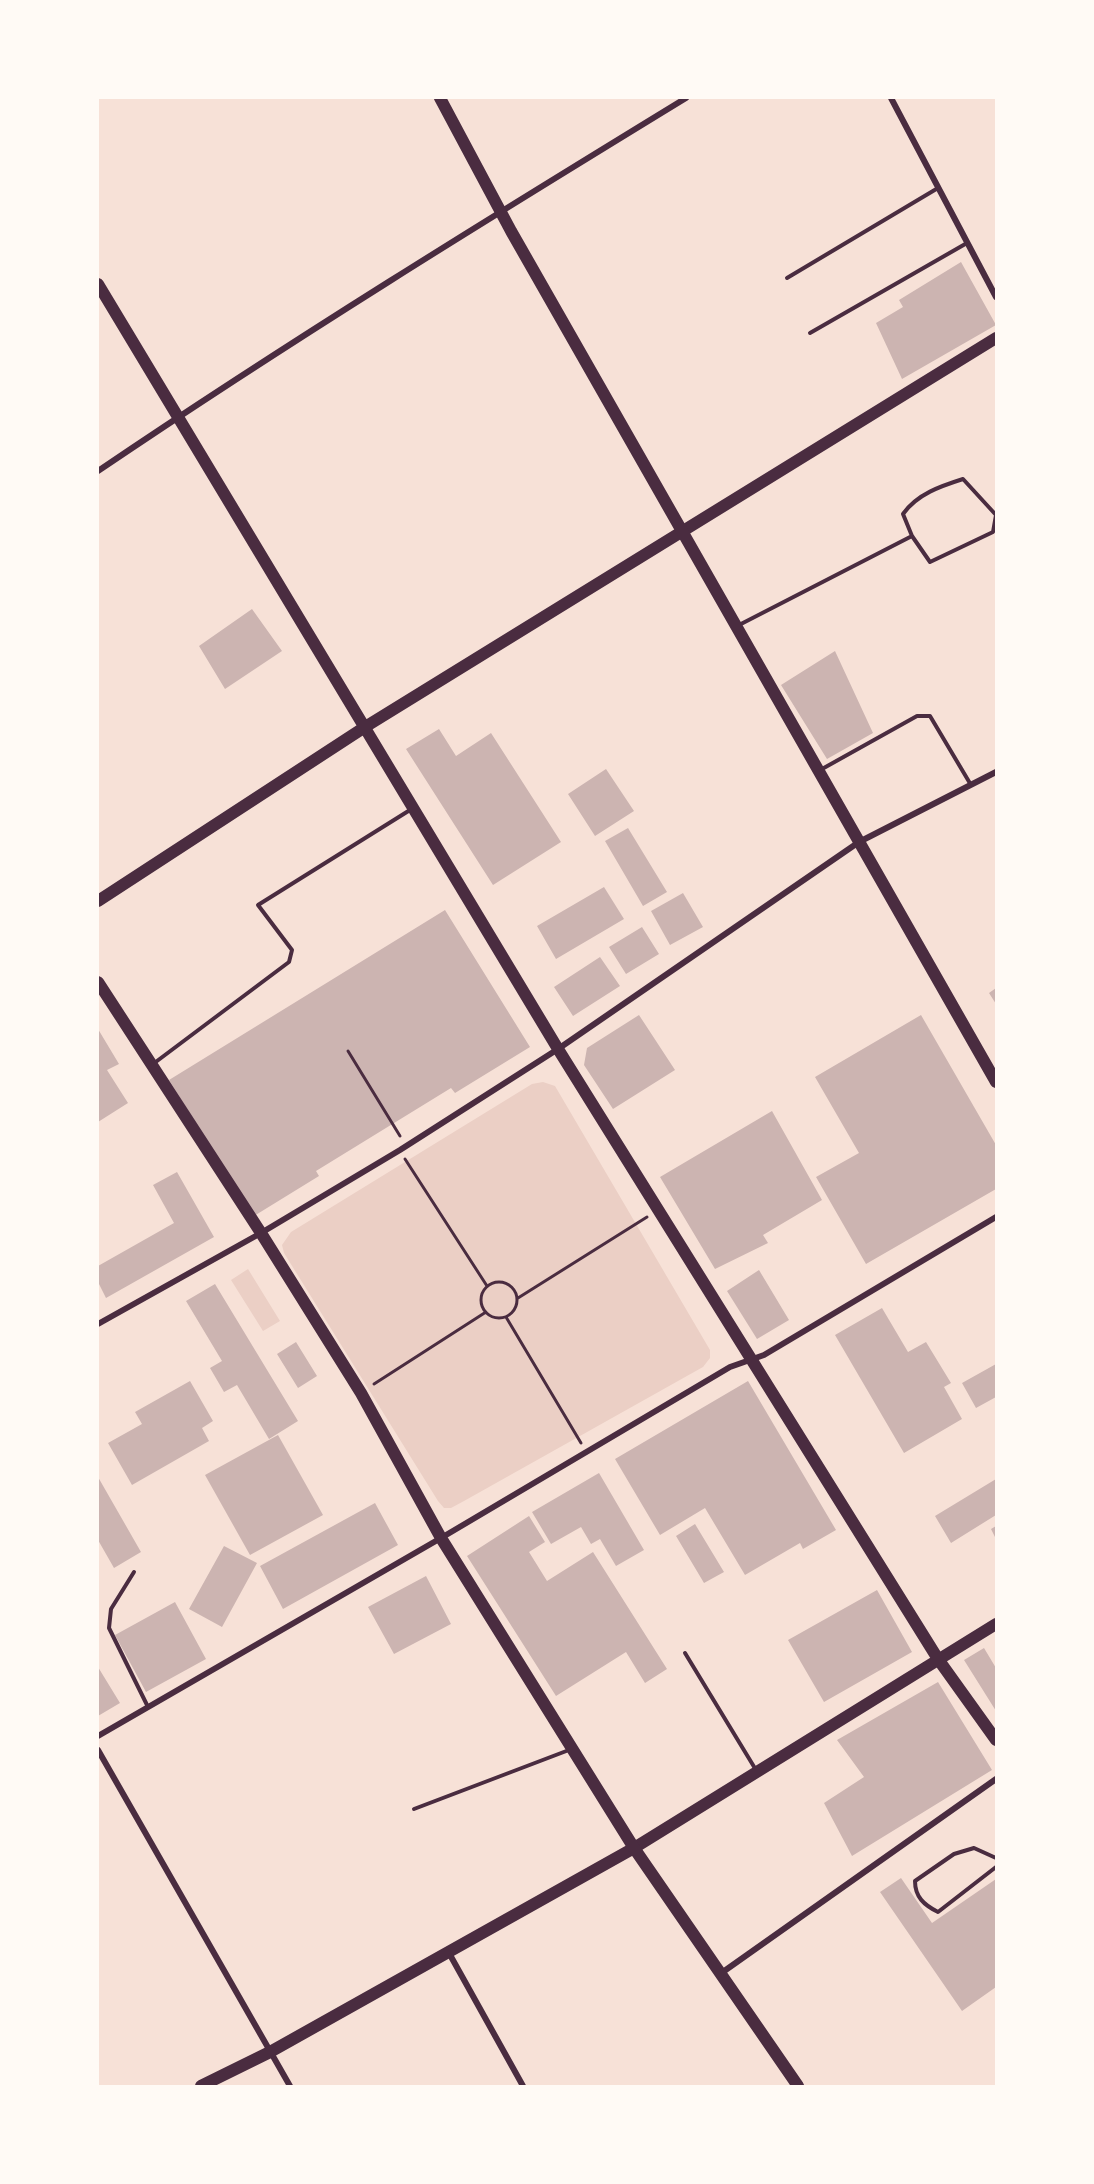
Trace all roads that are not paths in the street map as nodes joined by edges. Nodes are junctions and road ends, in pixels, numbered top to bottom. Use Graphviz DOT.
graph roads {
  1 [pos="440,98"];
  2 [pos="686,98"];
  3 [pos="891,98"];
  4 [pos="939,188"];
  5 [pos="500,211"];
  6 [pos="967,242"];
  7 [pos="787,278"];
  8 [pos="98,284"];
  9 [pos="996,297"];
  10 [pos="810,333"];
  11 [pos="996,338"];
  12 [pos="178,417"];
  13 [pos="98,471"];
  14 [pos="996,515"];
  15 [pos="682,532"];
  16 [pos="912,536"];
  17 [pos="736,627"];
  18 [pos="365,727"];
  19 [pos="818,771"];
  20 [pos="996,772"];
  21 [pos="971,785"];
  22 [pos="413,808"];
  23 [pos="859,842"];
  24 [pos="98,902"];
  25 [pos="98,982"];
  26 [pos="558,1049"];
  27 [pos="152,1065"];
  28 [pos="996,1082"];
  29 [pos="996,1217"];
  30 [pos="261,1233"];
  31 [pos="98,1324"];
  32 [pos="751,1360"];
  33 [pos="441,1538"];
  34 [pos="134,1572"];
  35 [pos="996,1624"];
  36 [pos="686,1653"];
  37 [pos="938,1659"];
  38 [pos="148,1707"];
  39 [pos="98,1736"];
  40 [pos="996,1740"];
  41 [pos="572,1749"];
  42 [pos="98,1750"];
  43 [pos="756,1771"];
  44 [pos="996,1779"];
  45 [pos="414,1809"];
  46 [pos="634,1848"];
  47 [pos="996,1858"];
  48 [pos="996,1867"];
  49 [pos="449,1953"];
  50 [pos="719,1974"];
  51 [pos="270,2052"];
  52 [pos="520,2085"];
  53 [pos="201,2086"];
  54 [pos="290,2086"];
  55 [pos="798,2086"];
  1 -- 5 [label="main road"];
  2 -- 5 [label="street"];
  3 -- 4 [label="street"];
  4 -- 6 [label="street"];
  4 -- 7 [label="lane"];
  5 -- 12 [label="street"];
  5 -- 15 [label="main road"];
  6 -- 9 [label="street"];
  6 -- 10 [label="lane"];
  8 -- 12 [label="main road"];
  11 -- 15 [label="main road"];
  12 -- 13 [label="street"];
  12 -- 18 [label="main road"];
  14 -- 16 [label="lane"];
  14 -- 16 [label="lane"];
  15 -- 17 [label="main road"];
  15 -- 18 [label="main road"];
  16 -- 17 [label="lane"];
  17 -- 19 [label="main road"];
  18 -- 22 [label="main road"];
  18 -- 24 [label="main road"];
  19 -- 21 [label="lane"];
  19 -- 23 [label="main road"];
  20 -- 21 [label="street"];
  21 -- 23 [label="street"];
  22 -- 26 [label="main road"];
  22 -- 27 [label="lane"];
  23 -- 26 [label="street"];
  23 -- 28 [label="main road"];
  25 -- 27 [label="main road"];
  26 -- 30 [label="street"];
  26 -- 32 [label="main road"];
  27 -- 30 [label="main road"];
  29 -- 32 [label="street"];
  30 -- 31 [label="street"];
  30 -- 33 [label="main road"];
  32 -- 33 [label="street"];
  32 -- 37 [label="main road"];
  33 -- 38 [label="street"];
  33 -- 41 [label="main road"];
  34 -- 38 [label="lane"];
  35 -- 37 [label="main road"];
  36 -- 43 [label="lane"];
  37 -- 40 [label="main road"];
  37 -- 43 [label="main road"];
  38 -- 39 [label="street"];
  41 -- 45 [label="lane"];
  41 -- 46 [label="main road"];
  42 -- 51 [label="street"];
  43 -- 46 [label="main road"];
  44 -- 50 [label="street"];
  46 -- 49 [label="main road"];
  46 -- 50 [label="main road"];
  47 -- 48 [label="lane"];
  49 -- 51 [label="main road"];
  49 -- 52 [label="street"];
  50 -- 55 [label="main road"];
  51 -- 53 [label="main road"];
  51 -- 54 [label="street"];
}
